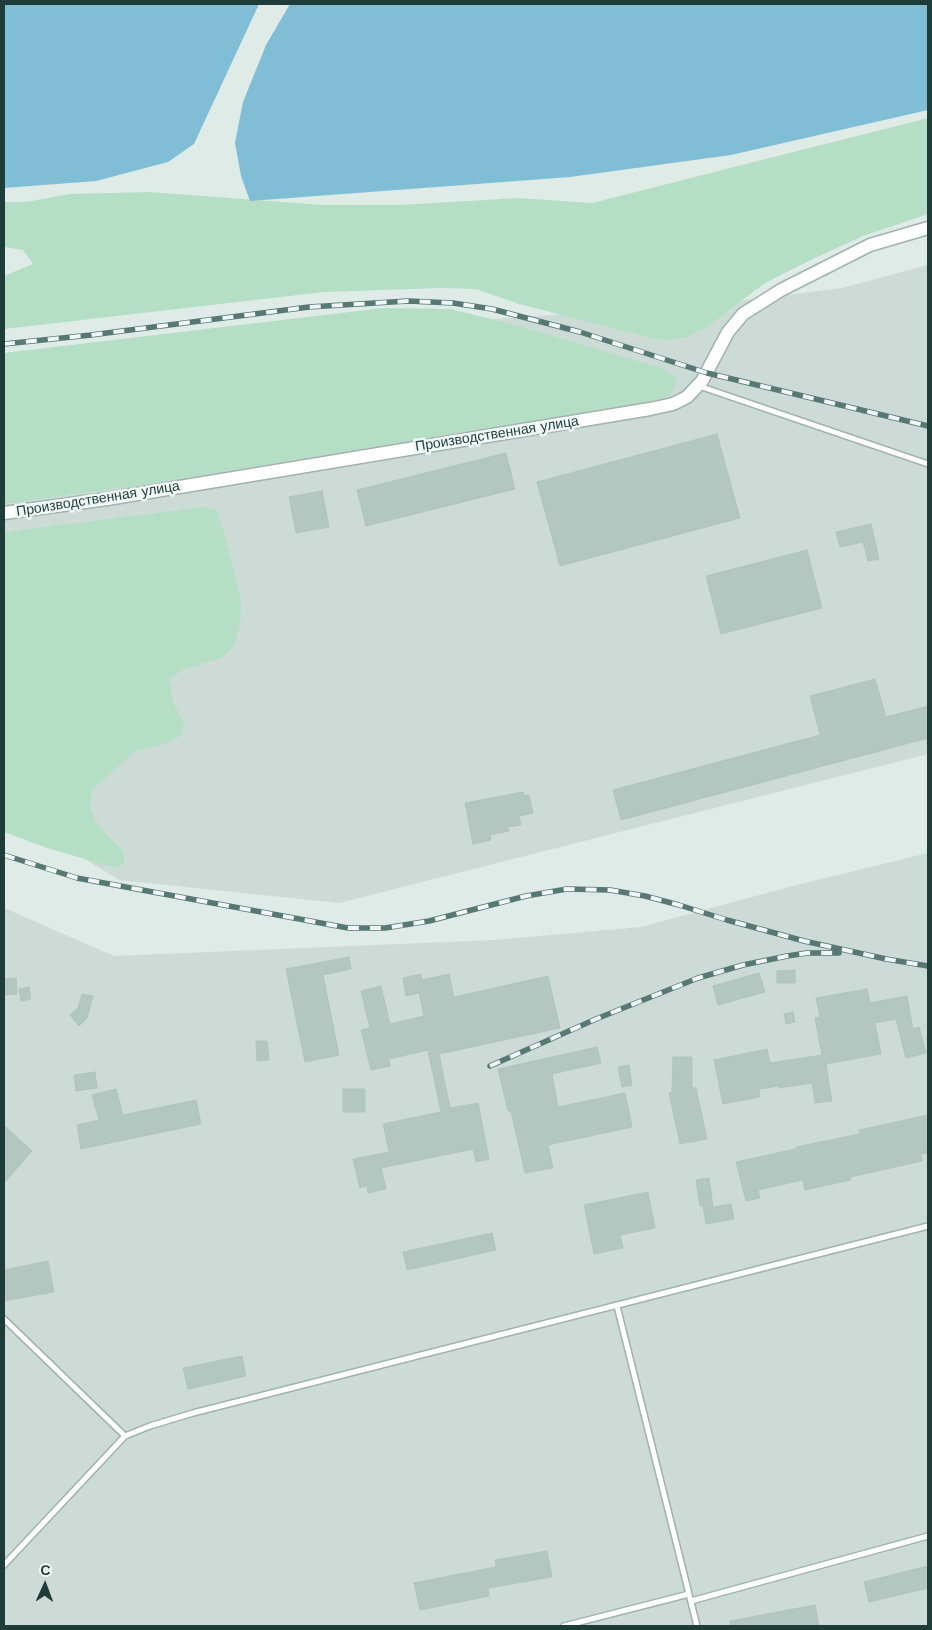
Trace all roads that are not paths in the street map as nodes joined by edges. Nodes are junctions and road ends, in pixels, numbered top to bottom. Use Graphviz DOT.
graph roads {
  1 [pos="928,228"];
  2 [pos="698,386"];
  3 [pos="928,464"];
  4 [pos="4,513"];
  5 [pos="928,1226"];
  6 [pos="617,1306"];
  7 [pos="4,1319"];
  8 [pos="125,1436"];
  9 [pos="928,1536"];
  10 [pos="4,1565"];
  11 [pos="689,1594"];
  12 [pos="691,1601"];
  13 [pos="564,1626"];
  14 [pos="697,1626"];
  1 -- 2 [label="street, Производственная улица"];
  2 -- 3 [label="lane"];
  2 -- 4 [label="street, Производственная улица"];
  5 -- 6 [label="lane"];
  6 -- 8 [label="lane"];
  6 -- 11 [label="lane"];
  7 -- 8 [label="lane"];
  8 -- 10 [label="lane"];
  9 -- 12 [label="lane"];
  11 -- 12 [label="lane"];
  11 -- 13 [label="lane"];
  12 -- 14 [label="lane"];
}
